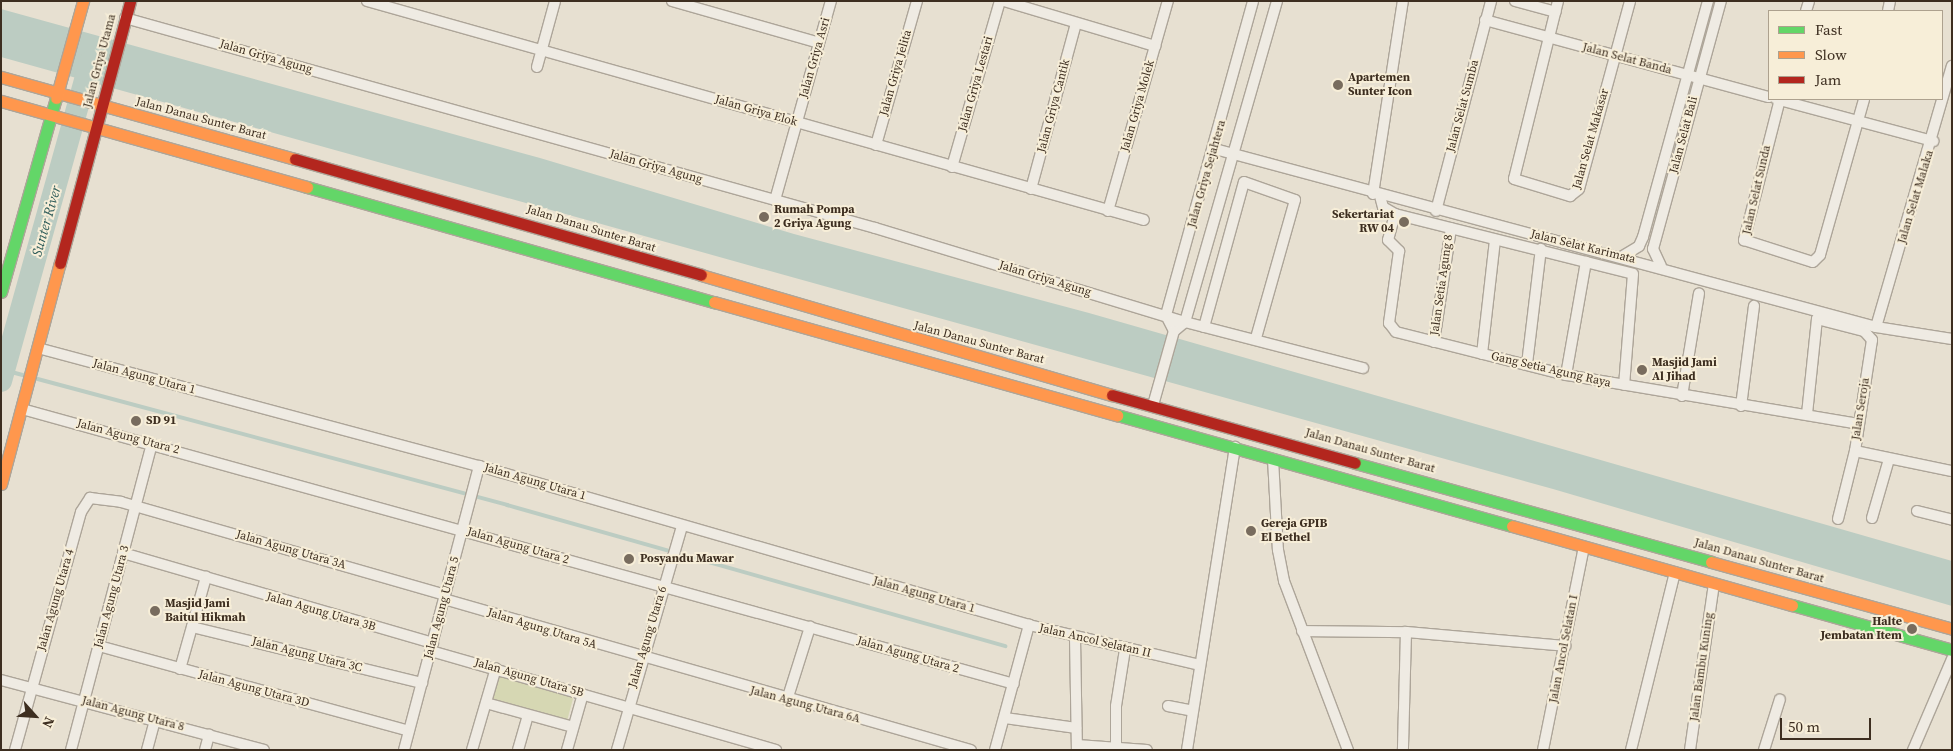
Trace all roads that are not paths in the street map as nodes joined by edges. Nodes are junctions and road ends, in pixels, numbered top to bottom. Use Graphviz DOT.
graph roads {
  1 [pos="83,1"];
  2 [pos="130,1"];
  3 [pos="367,1"];
  4 [pos="555,1"];
  5 [pos="672,1"];
  6 [pos="831,1"];
  7 [pos="917,1"];
  8 [pos="1000,1"];
  9 [pos="1004,1"];
  10 [pos="1168,1"];
  11 [pos="1253,1"];
  12 [pos="1277,1"];
  13 [pos="1403,1"];
  14 [pos="1491,1"];
  15 [pos="1515,1"];
  16 [pos="1558,1"];
  17 [pos="1630,1"];
  18 [pos="1708,1"];
  19 [pos="1721,1"];
  20 [pos="1556,12"];
  21 [pos="125,18"];
  22 [pos="1485,20"];
  23 [pos="1076,22"];
  24 [pos="1549,38"];
  25 [pos="820,43"];
  26 [pos="1155,46"];
  27 [pos="542,49"];
  28 [pos="1615,55"];
  29 [pos="537,66"];
  30 [pos="1952,66"];
  31 [pos="1687,75"];
  32 [pos="1,77"];
  33 [pos="1699,78"];
  34 [pos="56,93"];
  35 [pos="1768,97"];
  36 [pos="1,100"];
  37 [pos="1776,100"];
  38 [pos="1780,100"];
  39 [pos="1864,100"];
  40 [pos="97,105"];
  41 [pos="49,115"];
  42 [pos="1858,121"];
  43 [pos="797,122"];
  44 [pos="92,126"];
  45 [pos="1933,141"];
  46 [pos="876,145"];
  47 [pos="1215,149"];
  48 [pos="1233,154"];
  49 [pos="952,167"];
  50 [pos="399,187"];
  51 [pos="1031,189"];
  52 [pos="1376,195"];
  53 [pos="775,200"];
  54 [pos="393,210"];
  55 [pos="1108,211"];
  56 [pos="1436,211"];
  57 [pos="1395,214"];
  58 [pos="1144,220"];
  59 [pos="1451,228"];
  60 [pos="1495,240"];
  61 [pos="1540,249"];
  62 [pos="1621,257"];
  63 [pos="1586,262"];
  64 [pos="1660,266"];
  65 [pos="1,292"];
  66 [pos="1700,293"];
  67 [pos="1754,306"];
  68 [pos="1166,315"];
  69 [pos="1185,322"];
  70 [pos="1204,327"];
  71 [pos="1876,327"];
  72 [pos="873,328"];
  73 [pos="1173,334"];
  74 [pos="1256,338"];
  75 [pos="1952,339"];
  76 [pos="1434,342"];
  77 [pos="869,344"];
  78 [pos="38,348"];
  79 [pos="1482,354"];
  80 [pos="1527,364"];
  81 [pos="1363,368"];
  82 [pos="1566,375"];
  83 [pos="1624,385"];
  84 [pos="1682,396"];
  85 [pos="1153,405"];
  86 [pos="1741,406"];
  87 [pos="22,409"];
  88 [pos="1807,414"];
  89 [pos="1858,424"];
  90 [pos="152,444"];
  91 [pos="1235,447"];
  92 [pos="1855,451"];
  93 [pos="1274,459"];
  94 [pos="1889,459"];
  95 [pos="479,466"];
  96 [pos="1952,471"];
  97 [pos="1,484"];
  98 [pos="1497,502"];
  99 [pos="136,506"];
  100 [pos="1917,511"];
  101 [pos="1872,518"];
  102 [pos="1838,519"];
  103 [pos="1952,520"];
  104 [pos="1492,522"];
  105 [pos="682,526"];
  106 [pos="463,530"];
  107 [pos="1584,548"];
  108 [pos="123,553"];
  109 [pos="1675,572"];
  110 [pos="206,577"];
  111 [pos="1714,584"];
  112 [pos="663,586"];
  113 [pos="445,597"];
  114 [pos="1029,626"];
  115 [pos="192,627"];
  116 [pos="810,627"];
  117 [pos="1952,629"];
  118 [pos="1302,631"];
  119 [pos="1406,632"];
  120 [pos="1075,638"];
  121 [pos="99,646"];
  122 [pos="1564,646"];
  123 [pos="432,647"];
  124 [pos="1125,649"];
  125 [pos="1952,650"];
  126 [pos="640,659"];
  127 [pos="1952,659"];
  128 [pos="1199,665"];
  129 [pos="496,668"];
  130 [pos="180,669"];
  131 [pos="1,680"];
  132 [pos="422,683"];
  133 [pos="1014,684"];
  134 [pos="31,688"];
  135 [pos="583,694"];
  136 [pos="1780,699"];
  137 [pos="786,700"];
  138 [pos="84,702"];
  139 [pos="486,703"];
  140 [pos="1168,706"];
  141 [pos="626,707"];
  142 [pos="1193,711"];
  143 [pos="528,715"];
  144 [pos="1005,718"];
  145 [pos="155,720"];
  146 [pos="573,727"];
  147 [pos="1076,728"];
  148 [pos="409,731"];
  149 [pos="209,735"];
  150 [pos="1077,747"];
  151 [pos="1116,748"];
  152 [pos="259,749"];
  153 [pos="620,749"];
  154 [pos="15,750"];
  155 [pos="71,750"];
  156 [pos="146,750"];
  157 [pos="205,750"];
  158 [pos="404,750"];
  159 [pos="472,750"];
  160 [pos="518,750"];
  161 [pos="566,750"];
  162 [pos="776,750"];
  163 [pos="971,750"];
  164 [pos="995,750"];
  165 [pos="1147,750"];
  166 [pos="1187,750"];
  167 [pos="1348,750"];
  168 [pos="1404,750"];
  169 [pos="1544,750"];
  170 [pos="1631,750"];
  171 [pos="1690,750"];
  172 [pos="1764,750"];
  173 [pos="1913,750"];
  1 -- 34 [label="main road"];
  2 -- 21 [label="main road, Jalan Griya Utama"];
  3 -- 27 [label="street, Jalan Griya Elok"];
  4 -- 27 [label="street"];
  5 -- 25 [label="street"];
  6 -- 25 [label="street, Jalan Griya Asri"];
  7 -- 46 [label="street, Jalan Griya Jelita"];
  8 -- 49 [label="street, Jalan Griya Lestari"];
  9 -- 23 [label="street"];
  10 -- 26 [label="street, Jalan Griya Molek"];
  11 -- 47 [label="street, Jalan Griya Sejahtera"];
  12 -- 48 [label="street, Jalan Griya Sejahtera"];
  13 -- 52 [label="street"];
  14 -- 22 [label="street, Jalan Selat Sumba"];
  15 -- 20 [label="street"];
  16 -- 20 [label="street"];
  17 -- 28 [label="street"];
  18 -- 31 [label="street, Jalan Selat Bali"];
  19 -- 33 [label="street, Jalan Selat Bali"];
  20 -- 24 [label="street"];
  21 -- 40 [label="main road, Jalan Griya Utama"];
  21 -- 53 [label="street, Jalan Griya Agung"];
  22 -- 24 [label="street, Jalan Selat Banda"];
  22 -- 56 [label="street, Jalan Selat Sumba"];
  23 -- 26 [label="street"];
  23 -- 51 [label="street, Jalan Griya Cantik"];
  24 -- 28 [label="street, Jalan Selat Banda"];
  24 -- 28 [label="street, Jalan Selat Makasar"];
  25 -- 43 [label="street, Jalan Griya Asri"];
  26 -- 55 [label="street, Jalan Griya Molek"];
  27 -- 29 [label="street"];
  27 -- 43 [label="street, Jalan Griya Elok"];
  28 -- 31 [label="street, Jalan Selat Banda"];
  30 -- 45 [label="street, Jalan Selat Malaka"];
  31 -- 33 [label="street, Jalan Selat Banda"];
  31 -- 62 [label="street, Jalan Selat Bali"];
  32 -- 34 [label="main road, Jalan Danau Sunter Barat"];
  33 -- 35 [label="street, Jalan Selat Banda"];
  33 -- 64 [label="street, Jalan Selat Bali"];
  34 -- 40 [label="main road, Jalan Danau Sunter Barat"];
  34 -- 41 [label="main road"];
  36 -- 41 [label="main road"];
  37 -- 42 [label="street, Jalan Selat Sunda"];
  38 -- 42 [label="street, Jalan Selat Banda"];
  39 -- 42 [label="street"];
  40 -- 44 [label="main road, Jalan Griya Utama"];
  40 -- 50 [label="main road, Jalan Danau Sunter Barat"];
  41 -- 44 [label="main road"];
  41 -- 65 [label="main road"];
  42 -- 45 [label="street, Jalan Selat Banda"];
  43 -- 46 [label="street, Jalan Griya Elok"];
  43 -- 53 [label="street, Jalan Griya Asri"];
  44 -- 54 [label="main road"];
  44 -- 78 [label="main road, Jalan Griya Utama"];
  45 -- 71 [label="street, Jalan Selat Malaka"];
  46 -- 49 [label="street, Jalan Griya Elok"];
  47 -- 48 [label="street, Jalan Selat Karimata"];
  47 -- 68 [label="street, Jalan Griya Sejahtera"];
  48 -- 52 [label="street, Jalan Selat Karimata"];
  48 -- 69 [label="street, Jalan Griya Sejahtera"];
  49 -- 51 [label="street, Jalan Griya Elok"];
  50 -- 54 [label="main road"];
  50 -- 72 [label="main road, Jalan Danau Sunter Barat"];
  51 -- 55 [label="street, Jalan Griya Elok"];
  52 -- 56 [label="street, Jalan Selat Karimata"];
  52 -- 57 [label="street"];
  53 -- 68 [label="street, Jalan Griya Agung"];
  54 -- 77 [label="main road"];
  55 -- 58 [label="street, Jalan Griya Elok"];
  56 -- 62 [label="street, Jalan Selat Karimata"];
  57 -- 59 [label="street, Jalan Setia Agung 8"];
  57 -- 76 [label="street, Gang Setia Agung Raya"];
  59 -- 60 [label="street, Jalan Setia Agung 8"];
  59 -- 76 [label="street, Jalan Setia Agung 8"];
  60 -- 61 [label="street, Jalan Setia Agung 8"];
  60 -- 79 [label="street"];
  61 -- 63 [label="street, Jalan Setia Agung 8"];
  61 -- 80 [label="street"];
  62 -- 64 [label="street, Jalan Selat Karimata"];
  63 -- 82 [label="street"];
  63 -- 83 [label="street, Jalan Setia Agung 8"];
  64 -- 71 [label="street, Jalan Selat Karimata"];
  66 -- 84 [label="street"];
  67 -- 86 [label="street"];
  68 -- 69 [label="street, Jalan Griya Agung"];
  68 -- 73 [label="street"];
  69 -- 70 [label="street"];
  69 -- 73 [label="street"];
  70 -- 74 [label="street"];
  70 -- 74 [label="street"];
  71 -- 75 [label="street, Jalan Selat Karimata"];
  72 -- 77 [label="main road"];
  72 -- 85 [label="main road, Jalan Danau Sunter Barat"];
  73 -- 85 [label="street"];
  74 -- 81 [label="street"];
  76 -- 79 [label="street, Gang Setia Agung Raya"];
  77 -- 91 [label="main road"];
  78 -- 87 [label="main road, Jalan Griya Utama"];
  78 -- 95 [label="street, Jalan Agung Utara 1"];
  79 -- 80 [label="street, Gang Setia Agung Raya"];
  80 -- 82 [label="street, Gang Setia Agung Raya"];
  82 -- 83 [label="street, Gang Setia Agung Raya"];
  83 -- 84 [label="street, Gang Setia Agung Raya"];
  84 -- 86 [label="street, Gang Setia Agung Raya"];
  85 -- 98 [label="main road, Jalan Danau Sunter Barat"];
  86 -- 88 [label="street, Gang Setia Agung Raya"];
  87 -- 90 [label="street, Jalan Agung Utara 2"];
  87 -- 97 [label="main road, Jalan Griya Utama"];
  88 -- 89 [label="street, Gang Setia Agung Raya"];
  88 -- 89 [label="street, Jalan Seroja"];
  89 -- 92 [label="street, Jalan Seroja"];
  90 -- 99 [label="street, Jalan Agung Utara 3"];
  90 -- 106 [label="street, Jalan Agung Utara 2"];
  91 -- 93 [label="main road"];
  91 -- 128 [label="street"];
  92 -- 94 [label="street, Jalan Seroja"];
  92 -- 102 [label="street"];
  93 -- 104 [label="main road"];
  93 -- 118 [label="street"];
  94 -- 96 [label="street, Jalan Seroja"];
  94 -- 101 [label="street"];
  95 -- 105 [label="street, Jalan Agung Utara 1"];
  95 -- 106 [label="street, Jalan Agung Utara 5"];
  98 -- 104 [label="main road"];
  98 -- 117 [label="main road, Jalan Danau Sunter Barat"];
  99 -- 108 [label="street, Jalan Agung Utara 3"];
  99 -- 113 [label="street, Jalan Agung Utara 3A"];
  99 -- 134 [label="street, Jalan Agung Utara 4"];
  100 -- 103 [label="street"];
  104 -- 107 [label="main road"];
  105 -- 112 [label="street, Jalan Agung Utara 6"];
  105 -- 114 [label="street, Jalan Agung Utara 1"];
  106 -- 112 [label="street, Jalan Agung Utara 2"];
  106 -- 113 [label="street, Jalan Agung Utara 5"];
  107 -- 109 [label="main road"];
  107 -- 122 [label="street, Jalan Ancol Selatan I"];
  108 -- 110 [label="street, Jalan Agung Utara 3B"];
  108 -- 121 [label="street, Jalan Agung Utara 3"];
  109 -- 111 [label="main road"];
  109 -- 170 [label="street"];
  110 -- 115 [label="street"];
  110 -- 123 [label="street, Jalan Agung Utara 3B"];
  111 -- 125 [label="main road"];
  111 -- 171 [label="street, Jalan Bambu Kuning"];
  112 -- 116 [label="street, Jalan Agung Utara 2"];
  112 -- 126 [label="street, Jalan Agung Utara 6"];
  113 -- 123 [label="street, Jalan Agung Utara 5"];
  113 -- 126 [label="street, Jalan Agung Utara 5A"];
  114 -- 120 [label="street, Jalan Ancol Selatan II"];
  114 -- 133 [label="street, Jalan Ancol Selatan II"];
  115 -- 130 [label="street"];
  115 -- 132 [label="street, Jalan Agung Utara 3C"];
  116 -- 133 [label="street, Jalan Agung Utara 2"];
  116 -- 137 [label="street"];
  118 -- 119 [label="street"];
  118 -- 167 [label="street"];
  119 -- 122 [label="street"];
  119 -- 168 [label="street"];
  120 -- 124 [label="street, Jalan Ancol Selatan II"];
  120 -- 147 [label="street"];
  121 -- 130 [label="street, Jalan Agung Utara 3D"];
  121 -- 138 [label="street, Jalan Agung Utara 3"];
  122 -- 169 [label="street, Jalan Ancol Selatan I"];
  123 -- 129 [label="street, Jalan Agung Utara 5B"];
  123 -- 132 [label="street, Jalan Agung Utara 5"];
  124 -- 128 [label="street, Jalan Ancol Selatan II"];
  124 -- 151 [label="street"];
  126 -- 137 [label="street, Jalan Agung Utara 6A"];
  126 -- 141 [label="street, Jalan Agung Utara 6"];
  127 -- 173 [label="street"];
  128 -- 142 [label="street"];
  129 -- 135 [label="street, Jalan Agung Utara 5B"];
  129 -- 139 [label="street"];
  130 -- 148 [label="street, Jalan Agung Utara 3D"];
  131 -- 134 [label="street, Jalan Agung Utara 8"];
  132 -- 148 [label="street, Jalan Agung Utara 5"];
  133 -- 144 [label="street, Jalan Ancol Selatan II"];
  134 -- 138 [label="street, Jalan Agung Utara 8"];
  134 -- 154 [label="street, Jalan Agung Utara 4"];
  135 -- 141 [label="street, Jalan Agung Utara 5B"];
  135 -- 146 [label="street"];
  136 -- 172 [label="street"];
  137 -- 163 [label="street, Jalan Agung Utara 6A"];
  138 -- 145 [label="street, Jalan Agung Utara 8"];
  138 -- 155 [label="street, Jalan Agung Utara 3"];
  139 -- 143 [label="street"];
  139 -- 159 [label="street"];
  140 -- 142 [label="street"];
  141 -- 153 [label="street, Jalan Agung Utara 6"];
  141 -- 162 [label="street, Jalan Agung Utara 5B"];
  142 -- 166 [label="street"];
  143 -- 146 [label="street"];
  143 -- 160 [label="street"];
  144 -- 147 [label="street"];
  144 -- 164 [label="street, Jalan Ancol Selatan II"];
  145 -- 149 [label="street, Jalan Agung Utara 8"];
  145 -- 156 [label="street"];
  146 -- 161 [label="street"];
  147 -- 150 [label="street"];
  148 -- 158 [label="street, Jalan Agung Utara 5"];
  149 -- 152 [label="street, Jalan Agung Utara 8"];
  149 -- 157 [label="street"];
  150 -- 151 [label="street"];
  151 -- 165 [label="street"];
}
